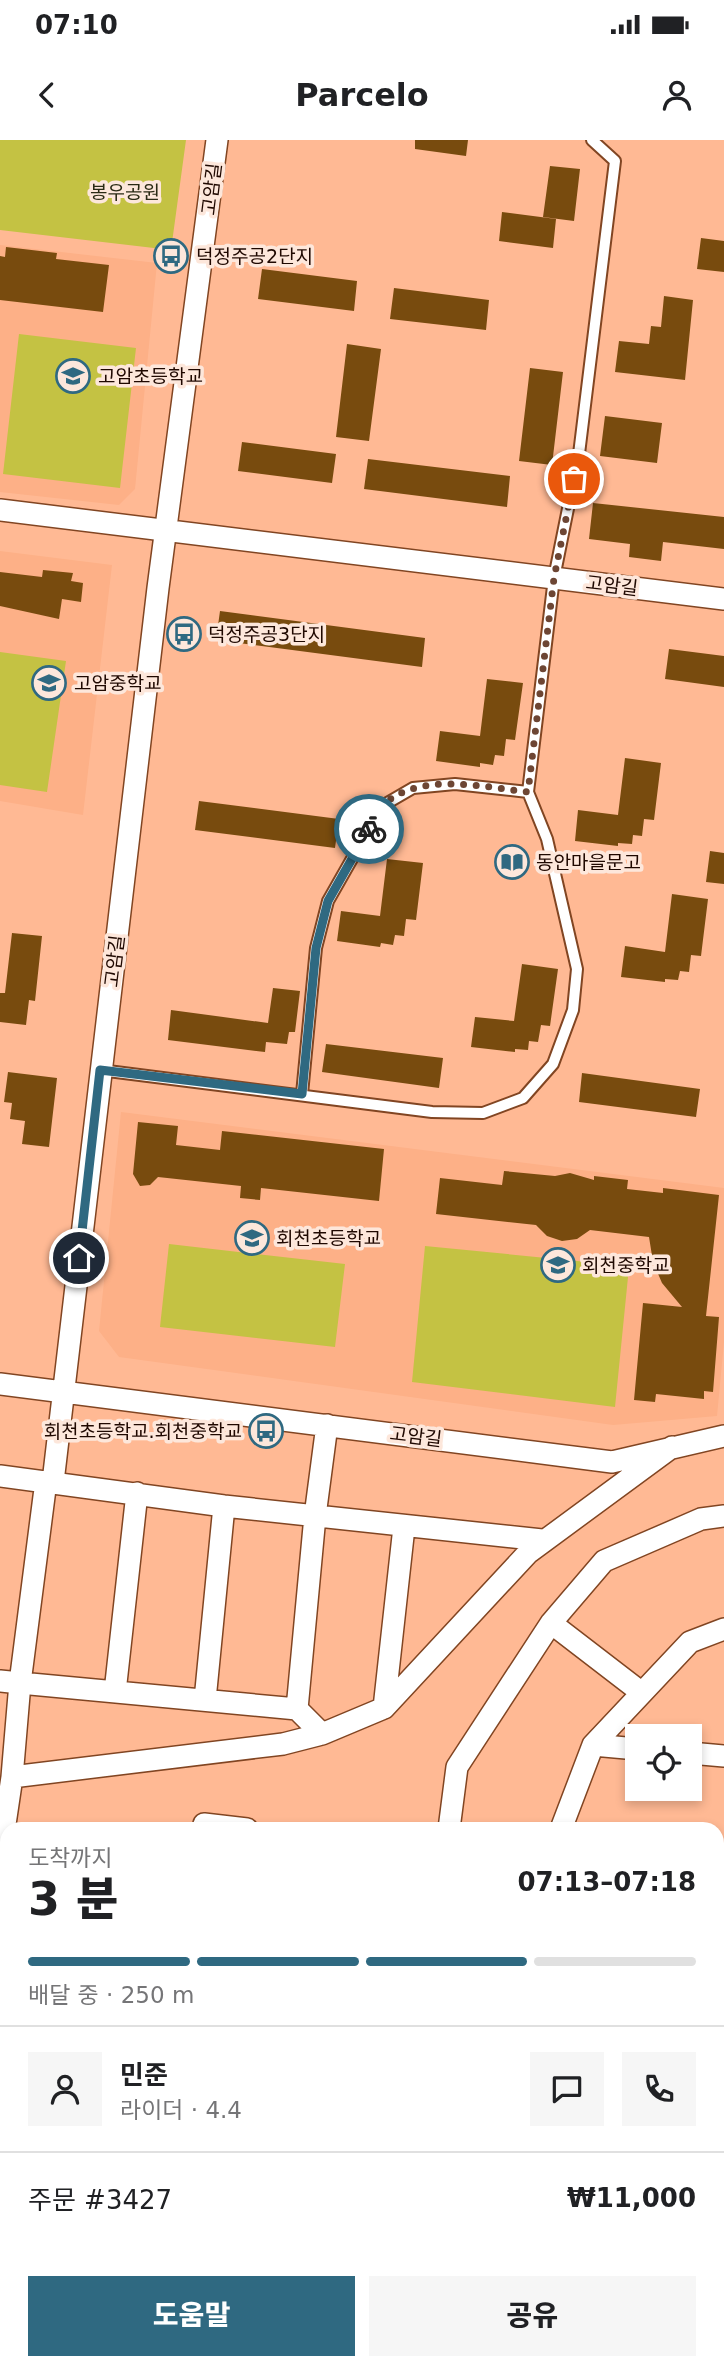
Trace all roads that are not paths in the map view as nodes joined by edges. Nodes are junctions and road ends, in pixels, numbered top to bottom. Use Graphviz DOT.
graph roads {
  1 [pos="217,140"];
  2 [pos="592,140"];
  3 [pos="0,510"];
  4 [pos="167,529"];
  5 [pos="554,578"];
  6 [pos="724,599"];
  7 [pos="528,792"];
  8 [pos="100,1070"];
  9 [pos="302,1094"];
  10 [pos="0,1384"];
  11 [pos="64,1392"];
  12 [pos="327,1425"];
  13 [pos="724,1436"];
  14 [pos="672,1447"];
  15 [pos="0,1476"];
  16 [pos="50,1481"];
  17 [pos="137,1493"];
  18 [pos="224,1506"];
  19 [pos="315,1516"];
  20 [pos="724,1516"];
  21 [pos="404,1527"];
  22 [pos="542,1541"];
  23 [pos="551,1623"];
  24 [pos="724,1629"];
  25 [pos="10,1682"];
  26 [pos="115,1692"];
  27 [pos="642,1693"];
  28 [pos="205,1700"];
  29 [pos="384,1708"];
  30 [pos="297,1709"];
  31 [pos="322,1734"];
  32 [pos="593,1745"];
  33 [pos="625,1748"];
  34 [pos="702,1754"];
  35 [pos="724,1756"];
  36 [pos="12,1777"];
  37 [pos="4,1822"];
  38 [pos="450,1822"];
  39 [pos="564,1822"];
  1 -- 4 [label="street, 고암길"];
  2 -- 5 [label="lane"];
  3 -- 4 [label="street, 고암길"];
  4 -- 5 [label="street, 고암길"];
  4 -- 8 [label="street, 고암길"];
  5 -- 6 [label="street, 고암길"];
  5 -- 7 [label="lane"];
  7 -- 9 [label="lane"];
  7 -- 9 [label="lane"];
  8 -- 9 [label="lane"];
  8 -- 11 [label="street, 고암길"];
  10 -- 11 [label="street, 고암길"];
  11 -- 12 [label="street, 고암길"];
  11 -- 16 [label="street"];
  12 -- 14 [label="street, 고암길"];
  12 -- 19 [label="street"];
  13 -- 14 [label="street, 고암길"];
  14 -- 22 [label="street"];
  15 -- 16 [label="street"];
  16 -- 17 [label="street"];
  16 -- 25 [label="street"];
  17 -- 18 [label="street"];
  17 -- 26 [label="street"];
  18 -- 19 [label="street"];
  18 -- 28 [label="street"];
  19 -- 21 [label="street"];
  19 -- 30 [label="street"];
  20 -- 23 [label="street"];
  21 -- 22 [label="street"];
  21 -- 29 [label="street"];
  22 -- 29 [label="street"];
  23 -- 27 [label="street"];
  23 -- 38 [label="street"];
  24 -- 27 [label="street"];
  25 -- 26 [label="street"];
  25 -- 36 [label="street"];
  26 -- 28 [label="street"];
  27 -- 32 [label="street"];
  28 -- 30 [label="street"];
  29 -- 31 [label="street"];
  30 -- 31 [label="street"];
  31 -- 36 [label="street"];
  32 -- 33 [label="street"];
  32 -- 39 [label="street"];
  34 -- 35 [label="street"];
  36 -- 37 [label="street"];
}
